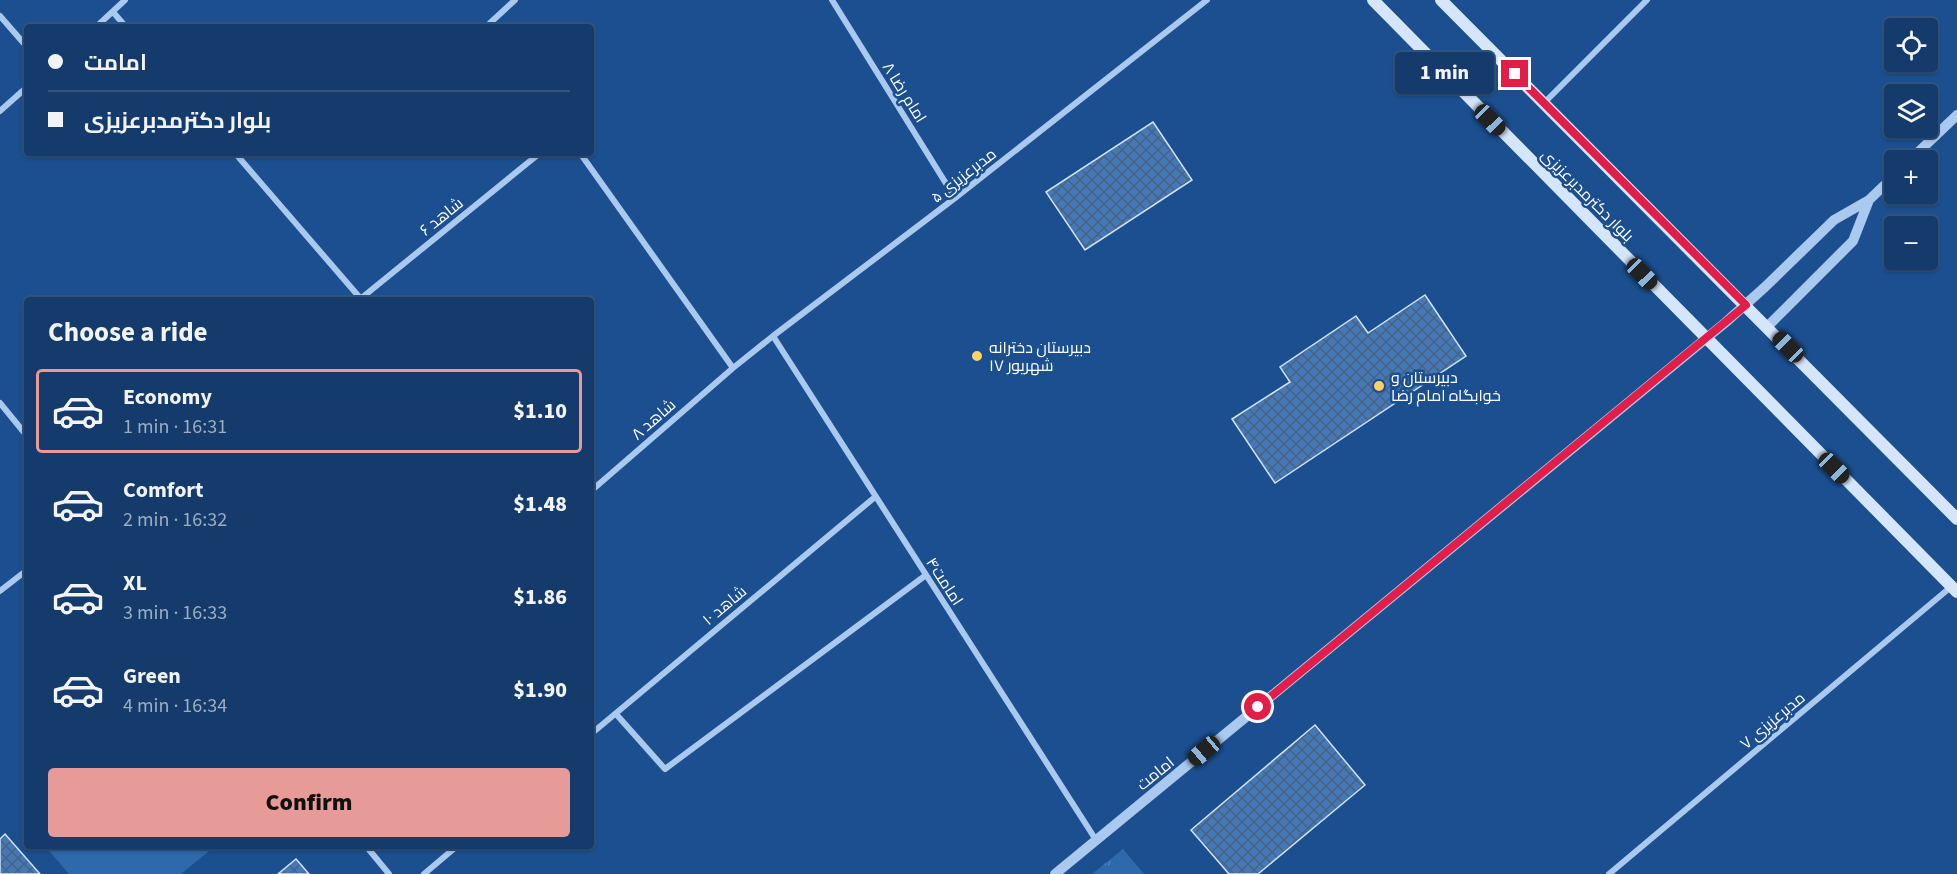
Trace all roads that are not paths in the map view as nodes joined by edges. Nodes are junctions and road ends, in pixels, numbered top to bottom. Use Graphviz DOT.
graph roads {
  1 [pos="125,0"];
  2 [pos="515,0"];
  3 [pos="831,0"];
  4 [pos="1207,0"];
  5 [pos="1372,0"];
  6 [pos="1441,0"];
  7 [pos="1647,0"];
  8 [pos="113,12"];
  9 [pos="0,16"];
  10 [pos="99,24"];
  11 [pos="123,24"];
  12 [pos="491,24"];
  13 [pos="24,44"];
  14 [pos="24,90"];
  15 [pos="1544,103"];
  16 [pos="0,111"];
  17 [pos="1957,115"];
  18 [pos="1920,150"];
  19 [pos="238,156"];
  20 [pos="536,156"];
  21 [pos="582,156"];
  22 [pos="1884,186"];
  23 [pos="955,198"];
  24 [pos="1869,200"];
  25 [pos="358,297"];
  26 [pos="362,297"];
  27 [pos="1746,305"];
  28 [pos="1767,327"];
  29 [pos="773,336"];
  30 [pos="1706,339"];
  31 [pos="733,368"];
  32 [pos="0,404"];
  33 [pos="24,432"];
  34 [pos="594,488"];
  35 [pos="875,497"];
  36 [pos="1957,519"];
  37 [pos="24,572"];
  38 [pos="926,575"];
  39 [pos="1954,589"];
  40 [pos="0,591"];
  41 [pos="615,714"];
  42 [pos="594,732"];
  43 [pos="1096,840"];
  44 [pos="368,849"];
  45 [pos="453,849"];
  46 [pos="389,874"];
  47 [pos="424,874"];
  48 [pos="1055,874"];
  49 [pos="1609,874"];
  1 -- 8 [label="street"];
  2 -- 12 [label="street"];
  3 -- 23 [label="street, امام رضا ۸"];
  4 -- 23 [label="street, مدبرعزیزی ۵"];
  5 -- 30 [label="main road, بلوار دکترمدبرعزیزی"];
  6 -- 15 [label="main road, بلوار دکترمدبرعزیزی"];
  7 -- 15 [label="street"];
  8 -- 10 [label="street"];
  8 -- 11 [label="street"];
  9 -- 13 [label="street"];
  14 -- 16 [label="street"];
  15 -- 27 [label="main road, بلوار دکترمدبرعزیزی"];
  17 -- 18 [label="street"];
  19 -- 25 [label="street"];
  20 -- 26 [label="street, شاهد ۶"];
  21 -- 31 [label="street"];
  22 -- 24 [label="street"];
  23 -- 29 [label="street, مدبرعزیزی ۵"];
  24 -- 27 [label="street, امامت"];
  24 -- 28 [label="street"];
  27 -- 28 [label="main road, بلوار دکترمدبرعزیزی"];
  27 -- 30 [label="street, امامت"];
  28 -- 36 [label="main road, بلوار دکترمدبرعزیزی"];
  29 -- 31 [label="street, مدبرعزیزی ۵"];
  29 -- 35 [label="street, امامت۴"];
  30 -- 39 [label="main road, بلوار دکترمدبرعزیزی"];
  30 -- 43 [label="street, امامت"];
  31 -- 34 [label="street, شاهد ۸"];
  32 -- 33 [label="street"];
  35 -- 38 [label="street, امامت۴"];
  35 -- 41 [label="street, شاهد ۱۰"];
  37 -- 40 [label="street"];
  38 -- 41 [label="street"];
  38 -- 43 [label="street, امامت۴"];
  39 -- 49 [label="street, مدبرعزیزی ۷"];
  41 -- 42 [label="street, شاهد ۱۰"];
  43 -- 48 [label="street, امامت"];
  44 -- 46 [label="street"];
  45 -- 47 [label="street"];
}
